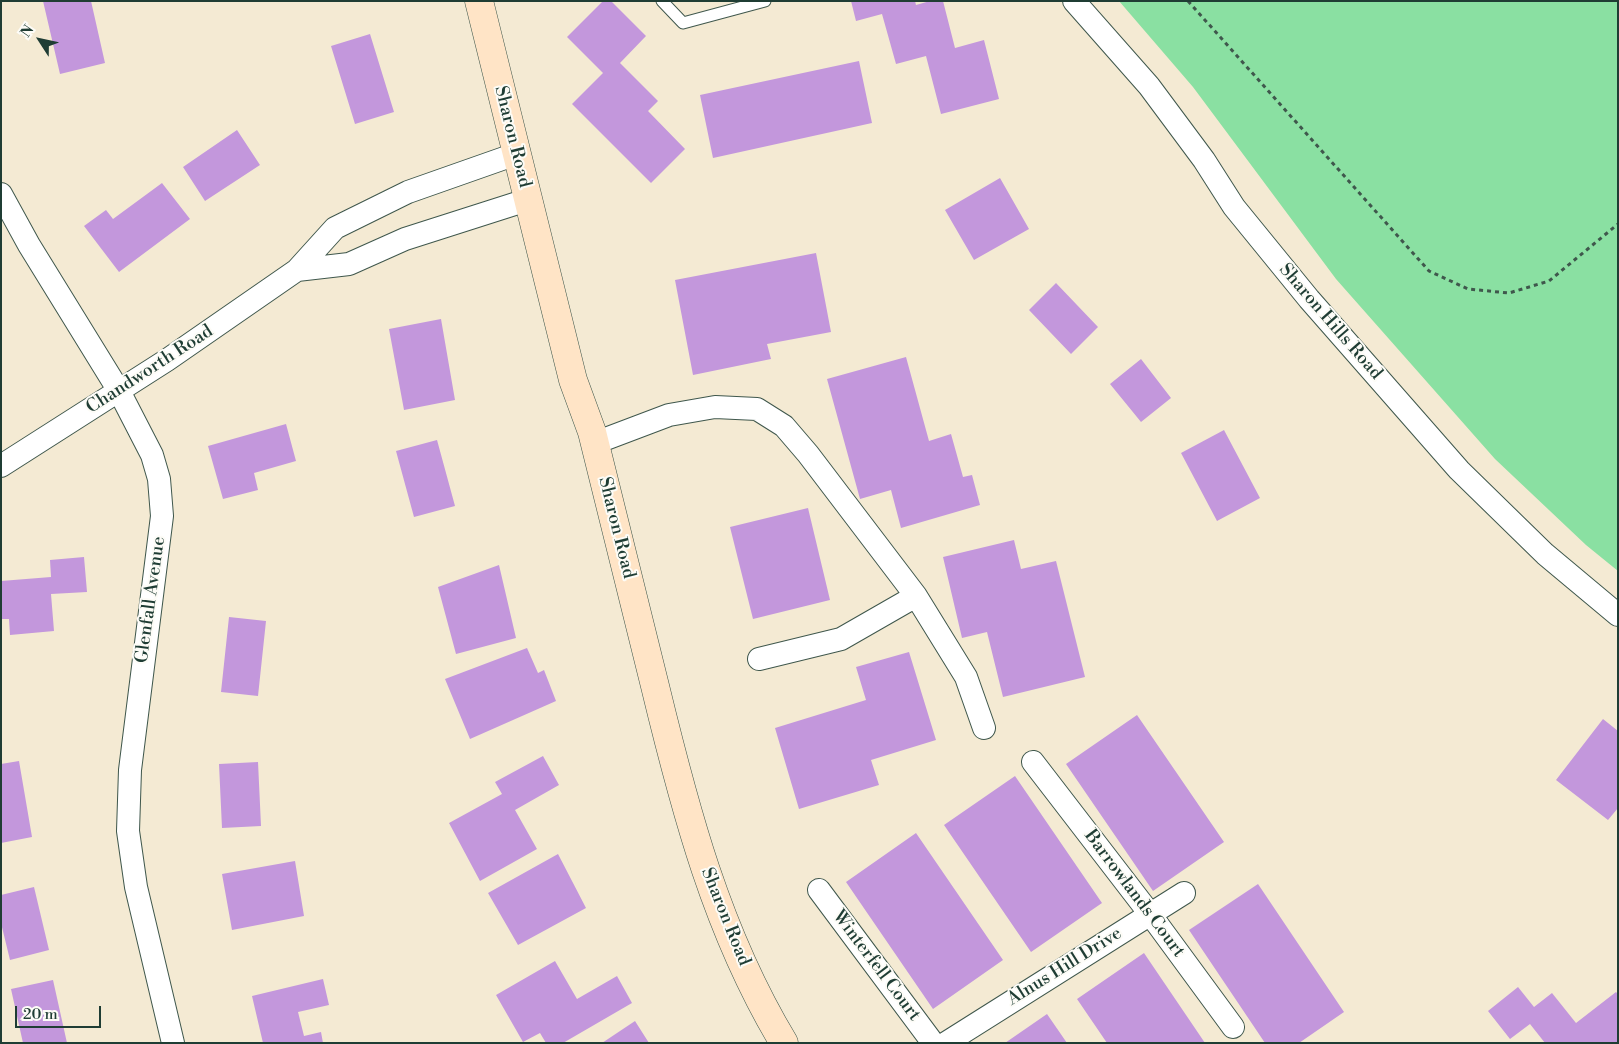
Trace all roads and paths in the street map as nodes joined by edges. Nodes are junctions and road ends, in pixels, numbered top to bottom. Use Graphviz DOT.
graph roads {
  1 [pos="480,1"];
  2 [pos="662,1"];
  3 [pos="765,1"];
  4 [pos="1074,1"];
  5 [pos="1188,1"];
  6 [pos="516,154"];
  7 [pos="1,194"];
  8 [pos="528,200"];
  9 [pos="1618,224"];
  10 [pos="297,270"];
  11 [pos="119,391"];
  12 [pos="595,443"];
  13 [pos="1,466"];
  14 [pos="916,596"];
  15 [pos="1618,615"];
  16 [pos="759,659"];
  17 [pos="984,728"];
  18 [pos="1033,762"];
  19 [pos="819,890"];
  20 [pos="1184,893"];
  21 [pos="1150,914"];
  22 [pos="1233,1027"];
  23 [pos="173,1043"];
  24 [pos="784,1043"];
  25 [pos="933,1043"];
  26 [pos="946,1043"];
  1 -- 6 [label="main road, Sharon Road"];
  2 -- 3 [label="lane"];
  4 -- 15 [label="street, Sharon Hills Road"];
  5 -- 9 [label="path"];
  6 -- 8 [label="main road, Sharon Road"];
  6 -- 10 [label="street, Chandworth Road"];
  7 -- 11 [label="street, Glenfall Avenue"];
  8 -- 10 [label="street, Chandworth Road"];
  8 -- 12 [label="main road, Sharon Road"];
  10 -- 11 [label="street, Chandworth Road"];
  11 -- 13 [label="street, Chandworth Road"];
  11 -- 23 [label="street, Glenfall Avenue"];
  12 -- 14 [label="street"];
  12 -- 24 [label="main road, Sharon Road"];
  14 -- 16 [label="street"];
  14 -- 17 [label="street"];
  18 -- 21 [label="street, Barrowlands Court"];
  19 -- 25 [label="street, Winterfell Court"];
  20 -- 21 [label="street, Alnus Hill Drive"];
  21 -- 22 [label="street, Barrowlands Court"];
  21 -- 26 [label="street, Alnus Hill Drive"];
}
